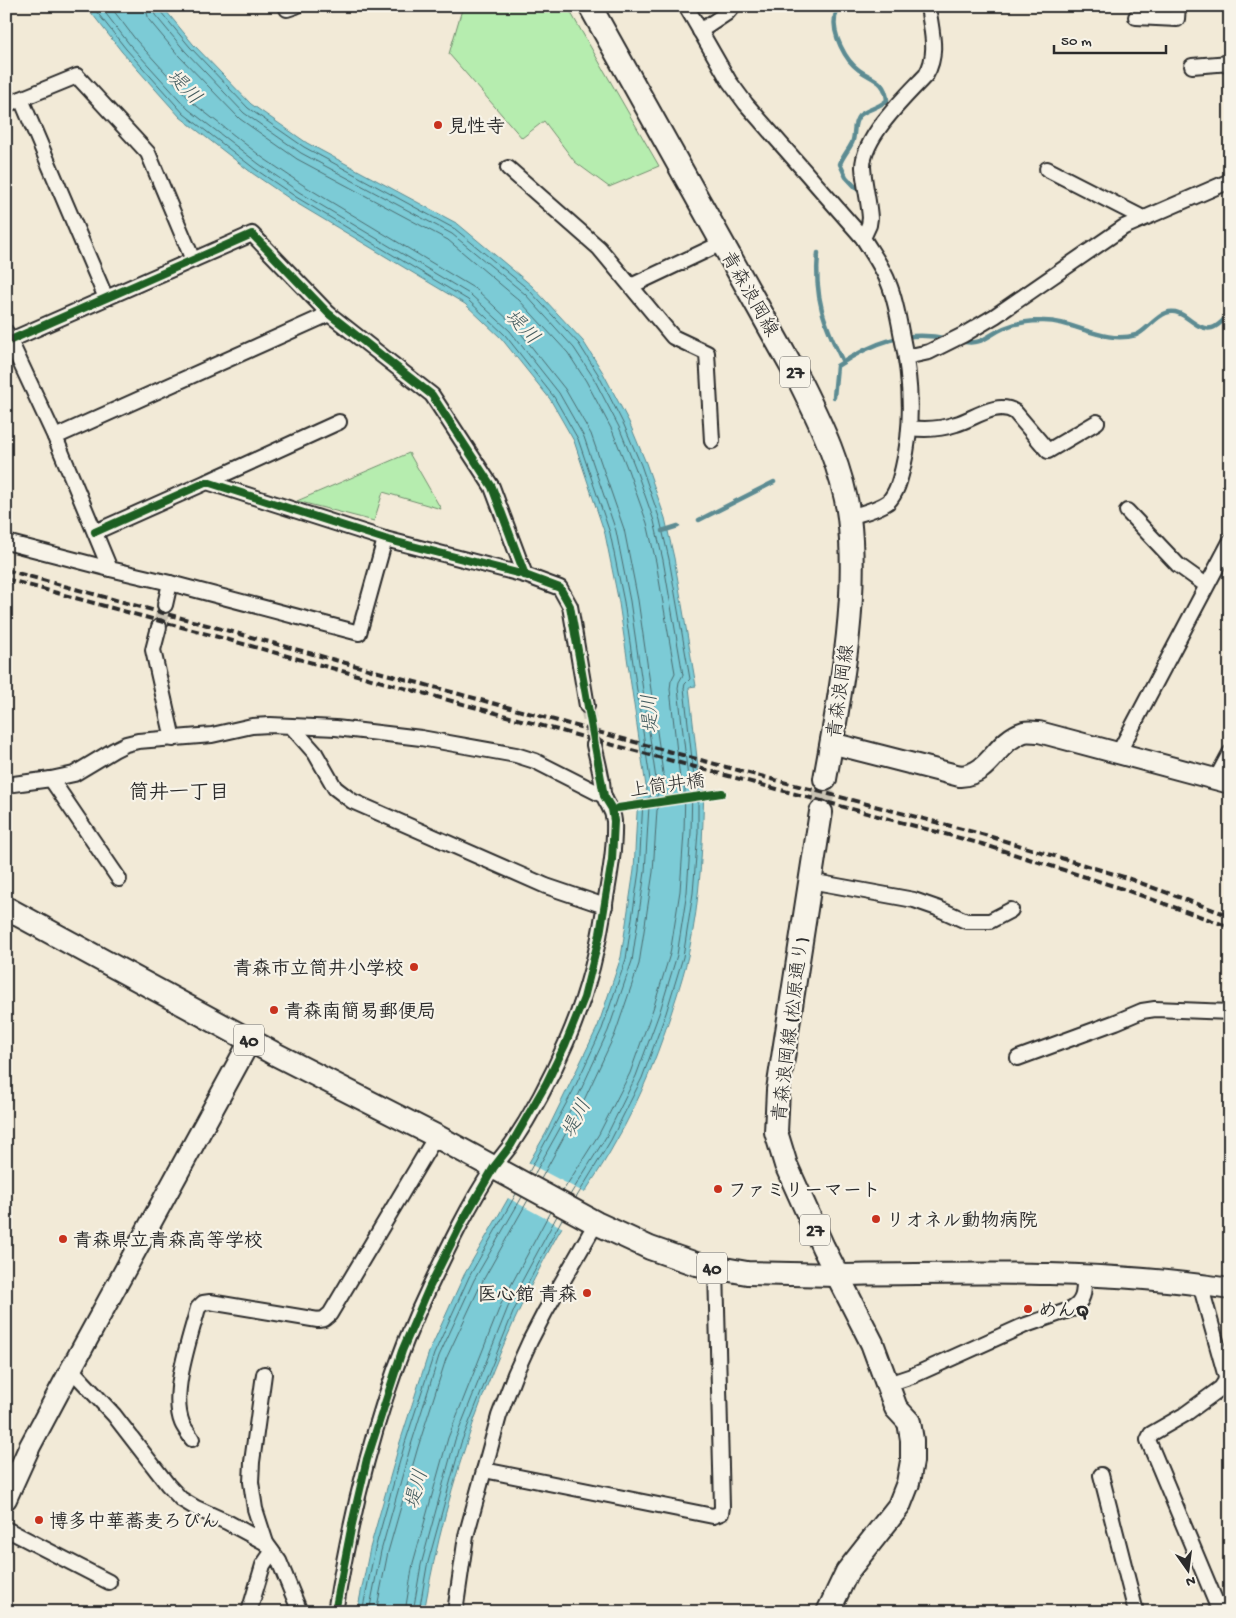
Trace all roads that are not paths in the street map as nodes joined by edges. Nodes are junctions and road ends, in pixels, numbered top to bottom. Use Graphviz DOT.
graph roads {
  1 [pos="590,6"];
  2 [pos="686,6"];
  3 [pos="733,6"];
  4 [pos="928,6"];
  5 [pos="1178,6"];
  6 [pos="1136,17"];
  7 [pos="700,31"];
  8 [pos="1230,63"];
  9 [pos="1192,66"];
  10 [pos="21,99"];
  11 [pos="6,105"];
  12 [pos="508,168"];
  13 [pos="1046,169"];
  14 [pos="1230,181"];
  15 [pos="1143,218"];
  16 [pos="863,238"];
  17 [pos="722,243"];
  18 [pos="193,260"];
  19 [pos="631,286"];
  20 [pos="106,298"];
  21 [pos="330,314"];
  22 [pos="8,338"];
  23 [pos="905,351"];
  24 [pos="339,422"];
  25 [pos="1097,422"];
  26 [pos="910,428"];
  27 [pos="55,437"];
  28 [pos="712,441"];
  29 [pos="206,482"];
  30 [pos="1127,511"];
  31 [pos="849,517"];
  32 [pos="95,532"];
  33 [pos="385,539"];
  34 [pos="6,542"];
  35 [pos="1230,542"];
  36 [pos="110,569"];
  37 [pos="525,575"];
  38 [pos="170,583"];
  39 [pos="1206,586"];
  40 [pos="165,604"];
  41 [pos="158,627"];
  42 [pos="587,706"];
  43 [pos="292,727"];
  44 [pos="173,739"];
  45 [pos="832,743"];
  46 [pos="594,746"];
  47 [pos="1120,752"];
  48 [pos="1230,753"];
  49 [pos="52,779"];
  50 [pos="826,779"];
  51 [pos="1223,781"];
  52 [pos="6,785"];
  53 [pos="604,796"];
  54 [pos="820,812"];
  55 [pos="119,879"];
  56 [pos="810,881"];
  57 [pos="605,906"];
  58 [pos="6,908"];
  59 [pos="1011,910"];
  60 [pos="1230,1012"];
  61 [pos="250,1041"];
  62 [pos="1018,1058"];
  63 [pos="436,1136"];
  64 [pos="498,1170"];
  65 [pos="593,1222"];
  66 [pos="716,1269"];
  67 [pos="837,1276"];
  68 [pos="1084,1276"];
  69 [pos="1200,1284"];
  70 [pos="1230,1289"];
  71 [pos="71,1369"];
  72 [pos="264,1374"];
  73 [pos="888,1384"];
  74 [pos="192,1439"];
  75 [pos="484,1470"];
  76 [pos="1101,1474"];
  77 [pos="6,1499"];
  78 [pos="6,1529"];
  79 [pos="269,1547"];
  80 [pos="109,1582"];
  81 [pos="249,1612"];
  82 [pos="300,1612"];
  83 [pos="335,1612"];
  84 [pos="454,1612"];
  85 [pos="828,1612"];
  86 [pos="1136,1612"];
  87 [pos="1220,1612"];
  1 -- 17 [label="main road, 青森浪岡線 / 27"];
  2 -- 7 [label="street"];
  3 -- 7 [label="street"];
  4 -- 16 [label="street"];
  5 -- 6 [label="street"];
  7 -- 16 [label="street"];
  8 -- 9 [label="street"];
  10 -- 11 [label="street"];
  10 -- 18 [label="street"];
  10 -- 20 [label="street"];
  12 -- 19 [label="street"];
  13 -- 15 [label="street"];
  14 -- 15 [label="street"];
  15 -- 23 [label="street"];
  16 -- 23 [label="street"];
  17 -- 19 [label="street"];
  17 -- 31 [label="main road, 青森浪岡線 / 27"];
  18 -- 20 [label="street"];
  18 -- 21 [label="street"];
  19 -- 28 [label="street"];
  20 -- 22 [label="street"];
  21 -- 27 [label="street"];
  21 -- 37 [label="street"];
  22 -- 27 [label="street"];
  23 -- 26 [label="street"];
  24 -- 29 [label="street"];
  25 -- 26 [label="street"];
  26 -- 31 [label="street"];
  27 -- 32 [label="street"];
  29 -- 32 [label="street"];
  29 -- 33 [label="street"];
  30 -- 39 [label="street"];
  31 -- 45 [label="main road, 青森浪岡線 / 27"];
  32 -- 36 [label="street"];
  33 -- 37 [label="street"];
  33 -- 38 [label="street"];
  34 -- 36 [label="street"];
  35 -- 39 [label="street"];
  36 -- 38 [label="street"];
  37 -- 42 [label="street"];
  38 -- 40 [label="street"];
  39 -- 47 [label="street"];
  41 -- 44 [label="street"];
  43 -- 44 [label="street"];
  43 -- 53 [label="street"];
  43 -- 57 [label="street"];
  44 -- 49 [label="street"];
  45 -- 47 [label="street"];
  45 -- 50 [label="main road, 青森浪岡線 / 27"];
  46 -- 53 [label="street"];
  47 -- 51 [label="street"];
  48 -- 51 [label="street"];
  49 -- 52 [label="street"];
  49 -- 55 [label="street"];
  53 -- 57 [label="street"];
  54 -- 56 [label="main road, 青森浪岡線 (松原通り) / 27"];
  56 -- 59 [label="street"];
  56 -- 67 [label="main road, 青森浪岡線 (松原通り) / 27"];
  57 -- 64 [label="street"];
  58 -- 61 [label="main road, 40"];
  60 -- 62 [label="street"];
  61 -- 63 [label="main road, 40"];
  61 -- 71 [label="street"];
  63 -- 64 [label="main road, 40"];
  63 -- 74 [label="street"];
  64 -- 65 [label="main road, 40"];
  64 -- 83 [label="street"];
  65 -- 66 [label="main road, 40"];
  65 -- 75 [label="street"];
  66 -- 67 [label="main road, 40"];
  66 -- 75 [label="street"];
  67 -- 68 [label="street"];
  67 -- 73 [label="main road, 青森浪岡線 (松原通り) / 27"];
  68 -- 69 [label="street"];
  68 -- 73 [label="street"];
  69 -- 70 [label="street"];
  69 -- 87 [label="street"];
  71 -- 77 [label="street"];
  71 -- 79 [label="street"];
  72 -- 79 [label="street"];
  73 -- 85 [label="main road, 青森浪岡線 (松原通り) / 27"];
  75 -- 84 [label="street"];
  76 -- 86 [label="street"];
  78 -- 80 [label="street"];
  79 -- 81 [label="street"];
  79 -- 82 [label="street"];
}
